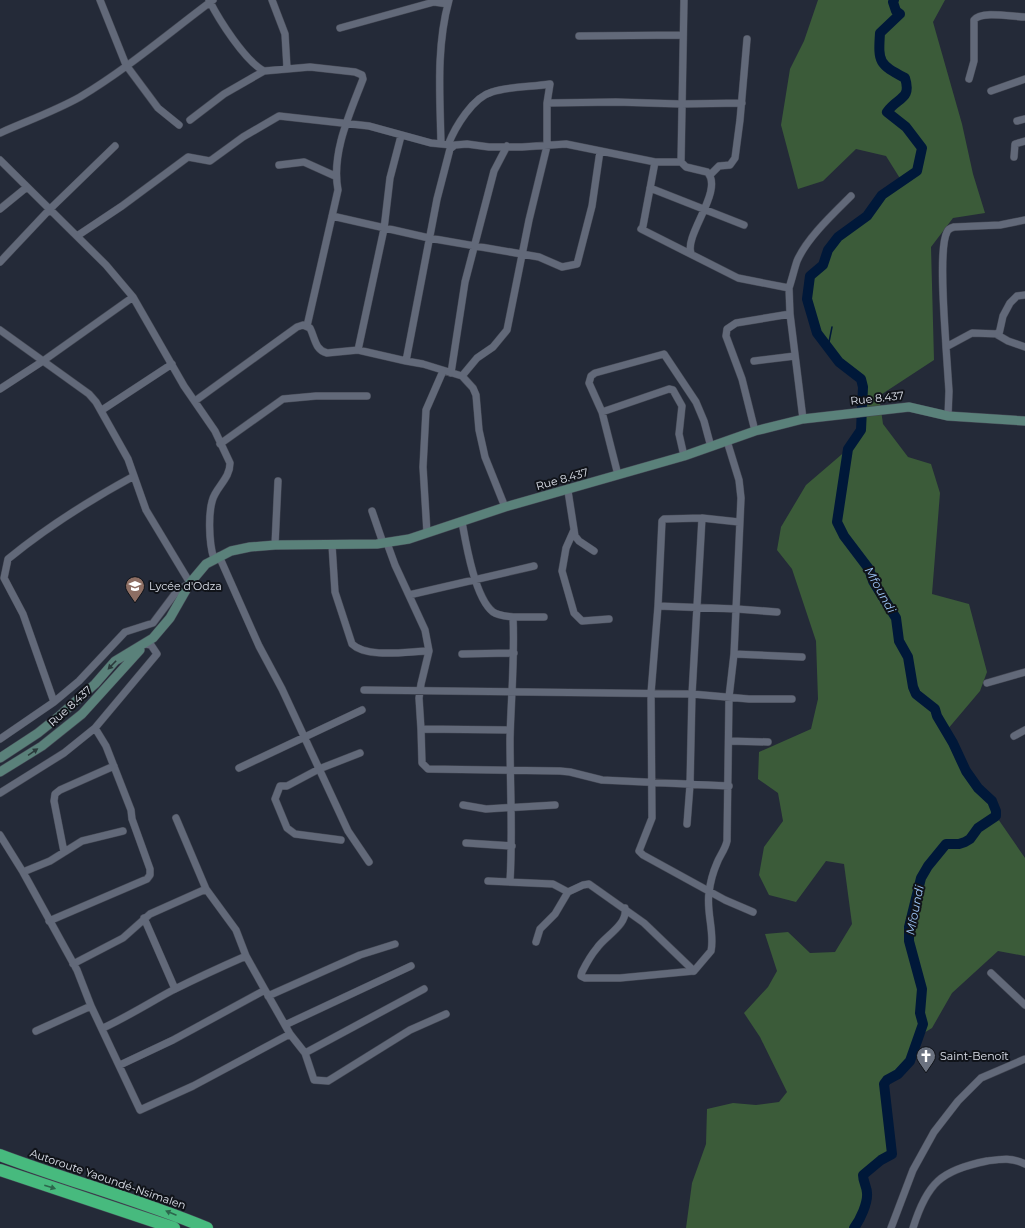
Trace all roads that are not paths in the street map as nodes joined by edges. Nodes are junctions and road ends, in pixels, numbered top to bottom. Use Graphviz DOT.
graph roads {
  1 [pos="100,0"];
  2 [pos="272,0"];
  3 [pos="684,0"];
  4 [pos="211,1"];
  5 [pos="448,2"];
  6 [pos="1025,17"];
  7 [pos="340,28"];
  8 [pos="579,36"];
  9 [pos="683,36"];
  10 [pos="747,39"];
  11 [pos="126,65"];
  12 [pos="288,68"];
  13 [pos="264,71"];
  14 [pos="969,79"];
  15 [pos="1025,79"];
  16 [pos="991,91"];
  17 [pos="547,103"];
  18 [pos="742,103"];
  19 [pos="681,104"];
  20 [pos="1025,119"];
  21 [pos="190,120"];
  22 [pos="1017,121"];
  23 [pos="346,123"];
  24 [pos="179,125"];
  25 [pos="0,133"];
  26 [pos="401,136"];
  27 [pos="1025,141"];
  28 [pos="448,145"];
  29 [pos="115,146"];
  30 [pos="507,146"];
  31 [pos="547,146"];
  32 [pos="600,151"];
  33 [pos="1014,157"];
  34 [pos="0,160"];
  35 [pos="655,162"];
  36 [pos="681,162"];
  37 [pos="279,165"];
  38 [pos="710,174"];
  39 [pos="335,176"];
  40 [pos="27,187"];
  41 [pos="650,188"];
  42 [pos="851,196"];
  43 [pos="0,209"];
  44 [pos="705,209"];
  45 [pos="49,210"];
  46 [pos="332,216"];
  47 [pos="1025,220"];
  48 [pos="744,225"];
  49 [pos="384,229"];
  50 [pos="77,236"];
  51 [pos="429,238"];
  52 [pos="476,245"];
  53 [pos="691,253"];
  54 [pos="522,255"];
  55 [pos="0,262"];
  56 [pos="789,288"];
  57 [pos="1025,295"];
  58 [pos="133,297"];
  59 [pos="790,314"];
  60 [pos="307,326"];
  61 [pos="0,330"];
  62 [pos="996,334"];
  63 [pos="946,347"];
  64 [pos="1025,347"];
  65 [pos="358,350"];
  66 [pos="795,356"];
  67 [pos="44,361"];
  68 [pos="406,361"];
  69 [pos="754,361"];
  70 [pos="172,364"];
  71 [pos="443,370"];
  72 [pos="451,373"];
  73 [pos="462,376"];
  74 [pos="0,389"];
  75 [pos="367,396"];
  76 [pos="195,401"];
  77 [pos="102,410"];
  78 [pos="602,412"];
  79 [pos="948,416"];
  80 [pos="803,419"];
  81 [pos="1025,421"];
  82 [pos="755,431"];
  83 [pos="727,441"];
  84 [pos="220,444"];
  85 [pos="711,447"];
  86 [pos="684,456"];
  87 [pos="618,475"];
  88 [pos="134,476"];
  89 [pos="278,481"];
  90 [pos="568,490"];
  91 [pos="504,507"];
  92 [pos="372,511"];
  93 [pos="702,518"];
  94 [pos="462,522"];
  95 [pos="739,522"];
  96 [pos="574,530"];
  97 [pos="427,533"];
  98 [pos="385,543"];
  99 [pos="332,545"];
  100 [pos="275,546"];
  101 [pos="594,551"];
  102 [pos="217,558"];
  103 [pos="534,566"];
  104 [pos="475,579"];
  105 [pos="190,583"];
  106 [pos="409,595"];
  107 [pos="658,606"];
  108 [pos="697,607"];
  109 [pos="737,609"];
  110 [pos="777,612"];
  111 [pos="513,617"];
  112 [pos="544,617"];
  113 [pos="609,619"];
  114 [pos="145,644"];
  115 [pos="430,651"];
  116 [pos="514,653"];
  117 [pos="462,654"];
  118 [pos="734,654"];
  119 [pos="802,657"];
  120 [pos="1025,672"];
  121 [pos="987,683"];
  122 [pos="364,690"];
  123 [pos="420,691"];
  124 [pos="513,692"];
  125 [pos="651,693"];
  126 [pos="692,694"];
  127 [pos="729,697"];
  128 [pos="792,699"];
  129 [pos="54,702"];
  130 [pos="362,710"];
  131 [pos="95,728"];
  132 [pos="421,729"];
  133 [pos="510,730"];
  134 [pos="1025,730"];
  135 [pos="1014,736"];
  136 [pos="0,738"];
  137 [pos="304,738"];
  138 [pos="729,741"];
  139 [pos="768,742"];
  140 [pos="360,753"];
  141 [pos="0,758"];
  142 [pos="114,766"];
  143 [pos="239,768"];
  144 [pos="319,769"];
  145 [pos="510,770"];
  146 [pos="0,772"];
  147 [pos="651,783"];
  148 [pos="690,785"];
  149 [pos="729,786"];
  150 [pos="0,793"];
  151 [pos="463,805"];
  152 [pos="555,805"];
  153 [pos="511,807"];
  154 [pos="176,818"];
  155 [pos="687,824"];
  156 [pos="124,831"];
  157 [pos="0,834"];
  158 [pos="341,840"];
  159 [pos="466,843"];
  160 [pos="512,846"];
  161 [pos="64,852"];
  162 [pos="369,862"];
  163 [pos="23,872"];
  164 [pos="488,881"];
  165 [pos="510,882"];
  166 [pos="206,889"];
  167 [pos="709,891"];
  168 [pos="568,892"];
  169 [pos="625,908"];
  170 [pos="753,912"];
  171 [pos="144,918"];
  172 [pos="49,920"];
  173 [pos="536,942"];
  174 [pos="395,944"];
  175 [pos="246,956"];
  176 [pos="73,964"];
  177 [pos="411,966"];
  178 [pos="694,971"];
  179 [pos="991,972"];
  180 [pos="175,989"];
  181 [pos="424,989"];
  182 [pos="266,993"];
  183 [pos="91,1006"];
  184 [pos="1025,1006"];
  185 [pos="446,1014"];
  186 [pos="285,1025"];
  187 [pos="103,1028"];
  188 [pos="36,1032"];
  189 [pos="290,1034"];
  190 [pos="305,1053"];
  191 [pos="1025,1059"];
  192 [pos="120,1064"];
  193 [pos="0,1149"];
  194 [pos="0,1155"];
  195 [pos="1025,1164"];
  196 [pos="0,1170"];
  197 [pos="45,1172"];
  198 [pos="0,1174"];
  199 [pos="26,1180"];
  200 [pos="174,1228"];
  201 [pos="207,1228"];
  202 [pos="891,1228"];
  203 [pos="912,1228"];
  1 -- 11 [label="street"];
  2 -- 12 [label="street"];
  3 -- 9 [label="street"];
  4 -- 11 [label="street"];
  4 -- 13 [label="street"];
  5 -- 7 [label="street"];
  5 -- 28 [label="street"];
  6 -- 14 [label="street"];
  8 -- 9 [label="street"];
  9 -- 19 [label="street"];
  10 -- 18 [label="street"];
  11 -- 24 [label="street"];
  11 -- 25 [label="street"];
  12 -- 13 [label="street"];
  12 -- 23 [label="street"];
  13 -- 21 [label="street"];
  15 -- 16 [label="street"];
  17 -- 19 [label="street"];
  17 -- 28 [label="street"];
  17 -- 31 [label="street"];
  18 -- 19 [label="street"];
  18 -- 38 [label="street"];
  19 -- 36 [label="street"];
  20 -- 22 [label="street"];
  23 -- 26 [label="street"];
  23 -- 39 [label="street"];
  23 -- 50 [label="street"];
  26 -- 28 [label="street"];
  26 -- 49 [label="street"];
  27 -- 33 [label="street"];
  28 -- 30 [label="street"];
  28 -- 51 [label="street"];
  29 -- 45 [label="street"];
  30 -- 31 [label="street"];
  30 -- 52 [label="street"];
  31 -- 32 [label="street"];
  31 -- 54 [label="street"];
  32 -- 35 [label="street"];
  32 -- 54 [label="street"];
  34 -- 40 [label="street"];
  35 -- 36 [label="street"];
  35 -- 41 [label="street"];
  36 -- 38 [label="street"];
  37 -- 39 [label="street"];
  38 -- 44 [label="street"];
  39 -- 46 [label="street"];
  40 -- 43 [label="street"];
  40 -- 45 [label="street"];
  41 -- 44 [label="street"];
  41 -- 53 [label="street"];
  42 -- 56 [label="street"];
  44 -- 48 [label="street"];
  44 -- 53 [label="street"];
  45 -- 50 [label="street"];
  45 -- 55 [label="street"];
  46 -- 49 [label="street"];
  46 -- 60 [label="street"];
  47 -- 63 [label="street"];
  49 -- 51 [label="street"];
  49 -- 65 [label="street"];
  50 -- 58 [label="street"];
  51 -- 52 [label="street"];
  51 -- 68 [label="street"];
  52 -- 54 [label="street"];
  52 -- 72 [label="street"];
  53 -- 56 [label="street"];
  54 -- 73 [label="street"];
  56 -- 59 [label="street"];
  57 -- 62 [label="street"];
  58 -- 67 [label="street"];
  58 -- 70 [label="street"];
  59 -- 66 [label="street"];
  59 -- 82 [label="street"];
  60 -- 65 [label="street"];
  60 -- 76 [label="street"];
  61 -- 67 [label="street"];
  62 -- 63 [label="street"];
  62 -- 64 [label="street"];
  63 -- 79 [label="street"];
  65 -- 68 [label="street"];
  66 -- 69 [label="street"];
  66 -- 80 [label="street"];
  67 -- 74 [label="street"];
  67 -- 77 [label="street"];
  68 -- 71 [label="street"];
  70 -- 76 [label="street"];
  70 -- 77 [label="street"];
  71 -- 72 [label="street"];
  71 -- 97 [label="street"];
  72 -- 73 [label="street"];
  73 -- 91 [label="street"];
  75 -- 84 [label="street"];
  76 -- 84 [label="street"];
  77 -- 88 [label="street"];
  78 -- 85 [label="street"];
  78 -- 86 [label="street"];
  78 -- 87 [label="street"];
  79 -- 80 [label="main road, Rue 8.437"];
  79 -- 81 [label="main road, Rue 8.437"];
  80 -- 82 [label="main road, Rue 8.437"];
  82 -- 83 [label="main road, Rue 8.437"];
  83 -- 85 [label="main road, Rue 8.437"];
  83 -- 95 [label="street"];
  84 -- 102 [label="street"];
  85 -- 86 [label="main road, Rue 8.437"];
  86 -- 87 [label="main road, Rue 8.437"];
  87 -- 90 [label="main road, Rue 8.437"];
  88 -- 105 [label="street"];
  88 -- 129 [label="street"];
  89 -- 100 [label="street"];
  90 -- 91 [label="main road, Rue 8.437"];
  90 -- 96 [label="street"];
  91 -- 94 [label="main road, Rue 8.437"];
  92 -- 98 [label="street"];
  93 -- 95 [label="street"];
  93 -- 107 [label="street"];
  93 -- 108 [label="street"];
  94 -- 97 [label="main road, Rue 8.437"];
  94 -- 104 [label="street"];
  95 -- 109 [label="street"];
  96 -- 101 [label="street"];
  96 -- 113 [label="street"];
  97 -- 98 [label="main road, Rue 8.437"];
  98 -- 99 [label="main road, Rue 8.437"];
  98 -- 106 [label="street"];
  99 -- 100 [label="main road, Rue 8.437"];
  99 -- 115 [label="street"];
  100 -- 102 [label="main road, Rue 8.437"];
  102 -- 105 [label="main road, Rue 8.437"];
  102 -- 137 [label="street"];
  103 -- 104 [label="street"];
  104 -- 106 [label="street"];
  104 -- 111 [label="street"];
  105 -- 114 [label="main road, Rue 8.437"];
  105 -- 129 [label="street"];
  106 -- 115 [label="street"];
  107 -- 108 [label="street"];
  107 -- 125 [label="street"];
  108 -- 109 [label="street"];
  108 -- 126 [label="street"];
  109 -- 110 [label="street"];
  109 -- 118 [label="street"];
  111 -- 112 [label="street"];
  111 -- 116 [label="street"];
  114 -- 131 [label="street"];
  114 -- 141 [label="main road, Rue 8.437, one-way"];
  146 -- 114 [label="main road, Rue 8.437, one-way"];
  115 -- 123 [label="street"];
  116 -- 117 [label="street"];
  116 -- 124 [label="street"];
  118 -- 119 [label="street"];
  118 -- 127 [label="street"];
  120 -- 121 [label="street"];
  122 -- 123 [label="street"];
  123 -- 124 [label="street"];
  123 -- 132 [label="street"];
  124 -- 125 [label="street"];
  124 -- 133 [label="street"];
  125 -- 126 [label="street"];
  125 -- 147 [label="street"];
  126 -- 127 [label="street"];
  126 -- 148 [label="street"];
  127 -- 128 [label="street"];
  127 -- 138 [label="street"];
  129 -- 136 [label="street"];
  130 -- 137 [label="street"];
  131 -- 142 [label="street"];
  131 -- 150 [label="street"];
  132 -- 133 [label="street"];
  132 -- 145 [label="street"];
  133 -- 145 [label="street"];
  134 -- 135 [label="street"];
  137 -- 143 [label="street"];
  137 -- 144 [label="street"];
  138 -- 139 [label="street"];
  138 -- 149 [label="street"];
  140 -- 144 [label="street"];
  142 -- 161 [label="street"];
  142 -- 172 [label="street"];
  144 -- 158 [label="street"];
  144 -- 162 [label="street"];
  145 -- 147 [label="street"];
  145 -- 153 [label="street"];
  147 -- 148 [label="street"];
  147 -- 167 [label="street"];
  148 -- 149 [label="street"];
  148 -- 155 [label="street"];
  149 -- 167 [label="street"];
  151 -- 153 [label="street"];
  152 -- 153 [label="street"];
  153 -- 160 [label="street"];
  154 -- 166 [label="street"];
  156 -- 161 [label="street"];
  157 -- 163 [label="street"];
  159 -- 160 [label="street"];
  160 -- 165 [label="street"];
  161 -- 163 [label="street"];
  163 -- 172 [label="street"];
  164 -- 165 [label="street"];
  165 -- 168 [label="street"];
  166 -- 171 [label="street"];
  166 -- 175 [label="street"];
  167 -- 170 [label="street"];
  167 -- 178 [label="street"];
  168 -- 169 [label="street"];
  168 -- 173 [label="street"];
  169 -- 178 [label="street"];
  169 -- 178 [label="street"];
  171 -- 176 [label="street"];
  171 -- 180 [label="street"];
  172 -- 176 [label="street"];
  174 -- 182 [label="street"];
  175 -- 180 [label="street"];
  175 -- 182 [label="street"];
  176 -- 183 [label="street"];
  177 -- 186 [label="street"];
  179 -- 184 [label="street"];
  180 -- 187 [label="street"];
  181 -- 190 [label="street"];
  182 -- 186 [label="street"];
  182 -- 192 [label="street"];
  183 -- 187 [label="street"];
  183 -- 188 [label="street"];
  185 -- 190 [label="street"];
  186 -- 189 [label="street"];
  187 -- 192 [label="street"];
  189 -- 190 [label="street"];
  189 -- 192 [label="street"];
  191 -- 202 [label="street"];
  193 -- 197 [label="highway"];
  194 -- 197 [label="highway, Autoroute Yaoundé-Nsimalen"];
  195 -- 203 [label="street"];
  196 -- 199 [label="highway"];
  201 -- 197 [label="highway, Autoroute Yaoundé-Nsimalen, one-way"];
  198 -- 199 [label="highway"];
  199 -- 200 [label="highway, one-way"];
}
